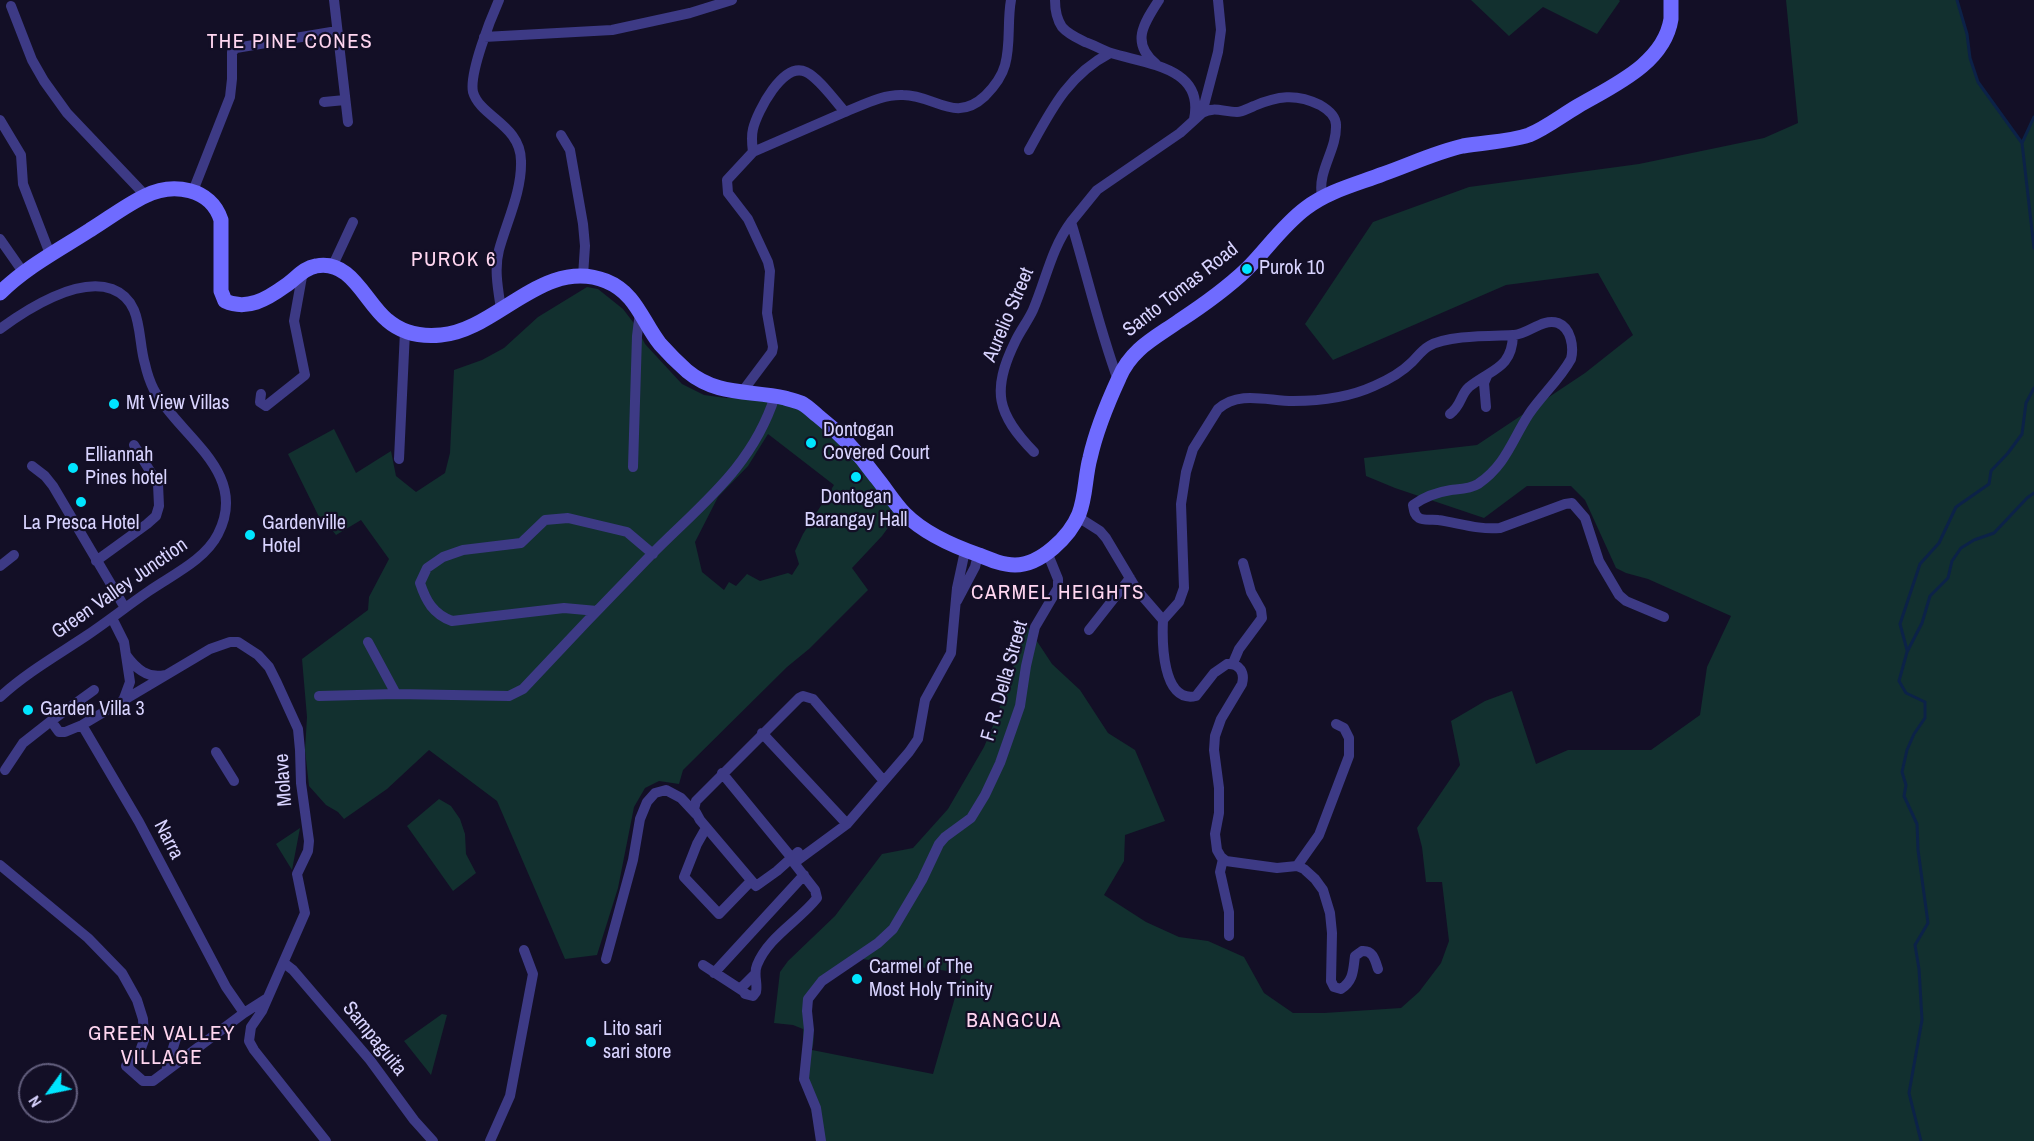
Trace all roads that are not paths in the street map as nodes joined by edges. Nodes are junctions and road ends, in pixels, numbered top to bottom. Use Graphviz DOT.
graph roads {
  1 [pos="334,0"];
  2 [pos="499,0"];
  3 [pos="732,0"];
  4 [pos="1011,0"];
  5 [pos="1055,0"];
  6 [pos="1159,0"];
  7 [pos="1218,0"];
  8 [pos="1671,0"];
  9 [pos="11,6"];
  10 [pos="337,31"];
  11 [pos="484,38"];
  12 [pos="1110,53"];
  13 [pos="1156,64"];
  14 [pos="345,100"];
  15 [pos="324,102"];
  16 [pos="845,112"];
  17 [pos="1198,116"];
  18 [pos="0,120"];
  19 [pos="348,122"];
  20 [pos="561,135"];
  21 [pos="1029,150"];
  22 [pos="753,152"];
  23 [pos="193,191"];
  24 [pos="146,195"];
  25 [pos="1322,196"];
  26 [pos="353,222"];
  27 [pos="1071,222"];
  28 [pos="0,239"];
  29 [pos="50,254"];
  30 [pos="333,266"];
  31 [pos="303,271"];
  32 [pos="23,272"];
  33 [pos="583,276"];
  34 [pos="0,293"];
  35 [pos="501,309"];
  36 [pos="640,310"];
  37 [pos="0,329"];
  38 [pos="405,331"];
  39 [pos="1513,335"];
  40 [pos="1487,376"];
  41 [pos="1118,380"];
  42 [pos="742,392"];
  43 [pos="261,394"];
  44 [pos="775,396"];
  45 [pos="1486,407"];
  46 [pos="1450,414"];
  47 [pos="134,445"];
  48 [pos="1034,452"];
  49 [pos="399,459"];
  50 [pos="32,466"];
  51 [pos="633,467"];
  52 [pos="1078,517"];
  53 [pos="1047,552"];
  54 [pos="972,553"];
  55 [pos="653,554"];
  56 [pos="14,555"];
  57 [pos="96,561"];
  58 [pos="1243,563"];
  59 [pos="0,566"];
  60 [pos="1130,578"];
  61 [pos="125,608"];
  62 [pos="597,611"];
  63 [pos="1664,616"];
  64 [pos="112,618"];
  65 [pos="1163,620"];
  66 [pos="1089,630"];
  67 [pos="368,642"];
  68 [pos="126,654"];
  69 [pos="1233,663"];
  70 [pos="171,674"];
  71 [pos="94,690"];
  72 [pos="396,694"];
  73 [pos="0,696"];
  74 [pos="319,696"];
  75 [pos="122,701"];
  76 [pos="51,721"];
  77 [pos="1336,724"];
  78 [pos="82,725"];
  79 [pos="762,733"];
  80 [pos="216,752"];
  81 [pos="5,770"];
  82 [pos="722,774"];
  83 [pos="883,780"];
  84 [pos="234,781"];
  85 [pos="696,814"];
  86 [pos="845,823"];
  87 [pos="706,828"];
  88 [pos="790,857"];
  89 [pos="1223,860"];
  90 [pos="0,865"];
  91 [pos="1297,866"];
  92 [pos="804,875"];
  93 [pos="752,881"];
  94 [pos="1229,936"];
  95 [pos="524,950"];
  96 [pos="606,959"];
  97 [pos="284,963"];
  98 [pos="703,965"];
  99 [pos="1378,969"];
  100 [pos="714,972"];
  101 [pos="262,1005"];
  102 [pos="244,1013"];
  103 [pos="177,1035"];
  104 [pos="166,1071"];
  105 [pos="326,1141"];
  106 [pos="433,1141"];
  107 [pos="490,1141"];
  108 [pos="821,1141"];
  1 -- 10 [label="street"];
  2 -- 11 [label="street"];
  3 -- 11 [label="street"];
  4 -- 16 [label="street"];
  5 -- 12 [label="street"];
  6 -- 13 [label="street"];
  7 -- 17 [label="street"];
  8 -- 25 [label="street, Santo Tomas Road"];
  9 -- 24 [label="street"];
  10 -- 14 [label="street"];
  10 -- 23 [label="street"];
  11 -- 35 [label="street"];
  12 -- 13 [label="street"];
  12 -- 21 [label="street"];
  13 -- 17 [label="street"];
  14 -- 15 [label="street"];
  14 -- 19 [label="street"];
  16 -- 22 [label="street"];
  16 -- 22 [label="street"];
  17 -- 25 [label="street"];
  17 -- 27 [label="street, Aurelio Street"];
  18 -- 29 [label="street"];
  20 -- 33 [label="street"];
  22 -- 42 [label="street"];
  23 -- 24 [label="street"];
  23 -- 31 [label="street"];
  24 -- 29 [label="street"];
  25 -- 41 [label="street, Santo Tomas Road"];
  26 -- 30 [label="street"];
  27 -- 41 [label="street"];
  27 -- 48 [label="street, Aurelio Street"];
  28 -- 32 [label="street"];
  29 -- 32 [label="street"];
  30 -- 31 [label="street"];
  30 -- 38 [label="street, Santo Tomas Road"];
  31 -- 43 [label="street"];
  32 -- 34 [label="street"];
  33 -- 35 [label="street, Santo Tomas Road"];
  33 -- 36 [label="street, Santo Tomas Road"];
  35 -- 38 [label="street, Santo Tomas Road"];
  36 -- 42 [label="street, Santo Tomas Road"];
  36 -- 51 [label="street"];
  37 -- 61 [label="street, Green Valley Junction"];
  38 -- 49 [label="street"];
  39 -- 40 [label="street"];
  39 -- 63 [label="street"];
  39 -- 65 [label="street"];
  40 -- 45 [label="street"];
  40 -- 46 [label="street"];
  41 -- 52 [label="street, Santo Tomas Road"];
  42 -- 44 [label="street, Santo Tomas Road"];
  44 -- 54 [label="street, Santo Tomas Road"];
  44 -- 55 [label="street"];
  47 -- 57 [label="street"];
  50 -- 57 [label="street"];
  52 -- 53 [label="street, Santo Tomas Road"];
  52 -- 60 [label="street"];
  53 -- 54 [label="street, Santo Tomas Road"];
  53 -- 108 [label="street, F. R. Della Street"];
  54 -- 83 [label="street"];
  55 -- 62 [label="street"];
  55 -- 62 [label="street"];
  56 -- 59 [label="street"];
  57 -- 61 [label="street"];
  58 -- 69 [label="street"];
  60 -- 65 [label="street"];
  60 -- 66 [label="street"];
  61 -- 64 [label="street, Green Valley Junction"];
  62 -- 72 [label="street"];
  64 -- 68 [label="street"];
  64 -- 73 [label="street, Green Valley Junction"];
  65 -- 69 [label="street"];
  67 -- 72 [label="street"];
  68 -- 70 [label="street"];
  68 -- 75 [label="street"];
  69 -- 89 [label="street"];
  70 -- 75 [label="street, Molave"];
  70 -- 97 [label="street, Molave"];
  71 -- 76 [label="street"];
  72 -- 74 [label="street"];
  75 -- 78 [label="street"];
  76 -- 78 [label="street"];
  76 -- 81 [label="street"];
  77 -- 91 [label="street"];
  78 -- 102 [label="street, Narra"];
  79 -- 82 [label="street"];
  79 -- 83 [label="street"];
  79 -- 86 [label="street"];
  80 -- 84 [label="street"];
  82 -- 85 [label="street"];
  82 -- 88 [label="street"];
  83 -- 86 [label="street"];
  85 -- 87 [label="street"];
  85 -- 96 [label="street"];
  86 -- 88 [label="street"];
  86 -- 92 [label="street"];
  87 -- 93 [label="street"];
  87 -- 93 [label="street"];
  88 -- 93 [label="street"];
  89 -- 91 [label="street"];
  89 -- 94 [label="street"];
  90 -- 104 [label="street"];
  91 -- 99 [label="street"];
  92 -- 100 [label="street"];
  92 -- 100 [label="street"];
  95 -- 107 [label="street"];
  97 -- 101 [label="street, Molave"];
  97 -- 106 [label="street, Sampaguita"];
  98 -- 100 [label="street"];
  101 -- 102 [label="street"];
  101 -- 105 [label="street, Molave"];
  102 -- 104 [label="street"];
  103 -- 104 [label="street"];
}
